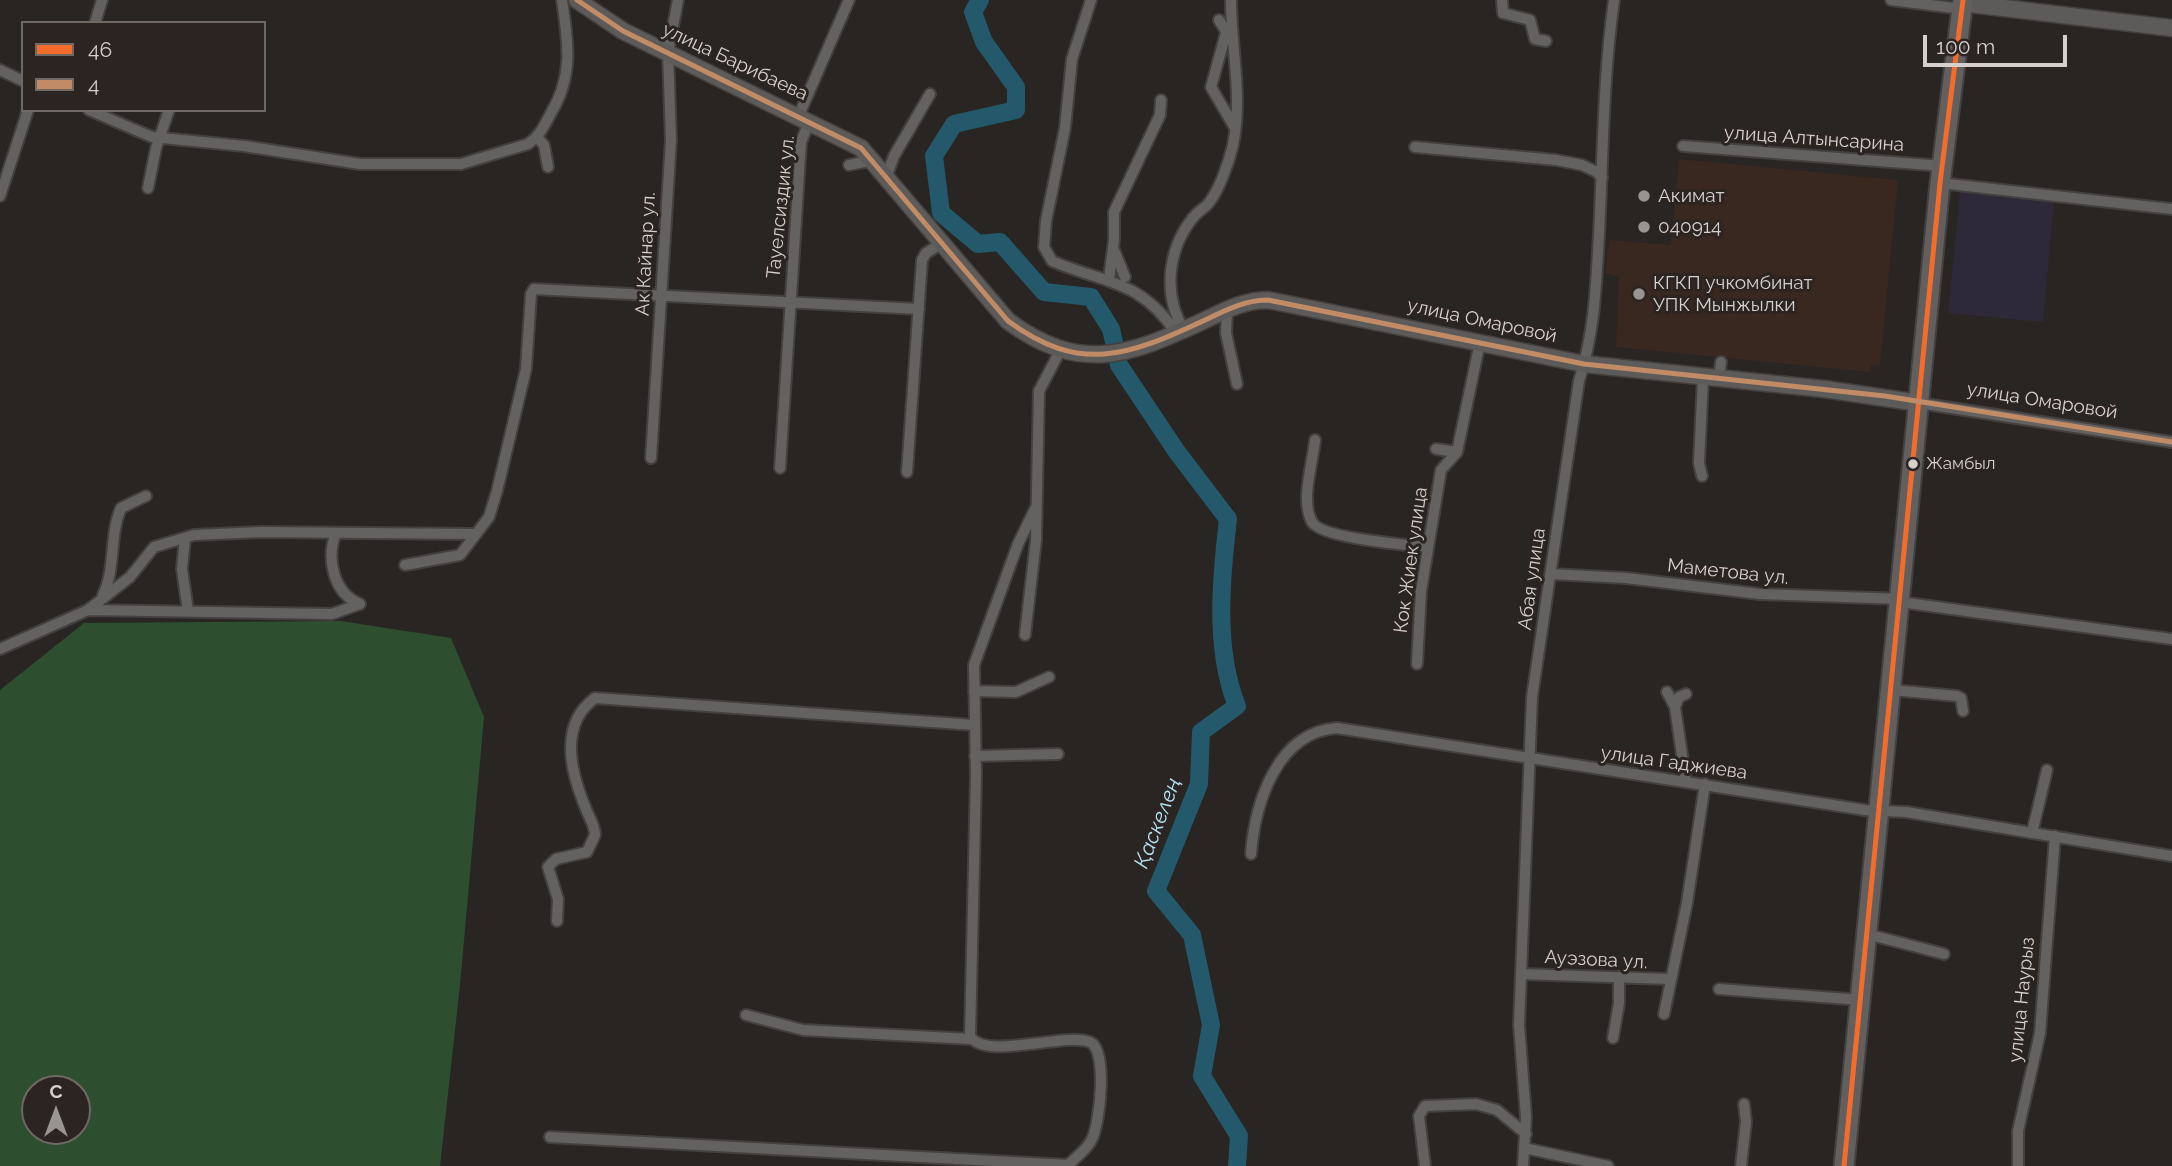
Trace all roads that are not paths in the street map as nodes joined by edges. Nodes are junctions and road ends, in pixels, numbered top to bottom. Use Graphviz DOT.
graph roads {
  1 [pos="102,0"];
  2 [pos="562,0"];
  3 [pos="678,0"];
  4 [pos="849,0"];
  5 [pos="1091,0"];
  6 [pos="1231,0"];
  7 [pos="1502,0"];
  8 [pos="1614,0"];
  9 [pos="1891,0"];
  10 [pos="580,1"];
  11 [pos="1962,4"];
  12 [pos="1219,20"];
  13 [pos="96,21"];
  14 [pos="2172,28"];
  15 [pos="1229,36"];
  16 [pos="1546,41"];
  17 [pos="668,52"];
  18 [pos="0,70"];
  19 [pos="21,82"];
  20 [pos="930,94"];
  21 [pos="1161,100"];
  22 [pos="27,112"];
  23 [pos="94,112"];
  24 [pos="168,112"];
  25 [pos="804,118"];
  26 [pos="1235,128"];
  27 [pos="159,138"];
  28 [pos="538,138"];
  29 [pos="1683,146"];
  30 [pos="1415,147"];
  31 [pos="875,160"];
  32 [pos="360,164"];
  33 [pos="849,165"];
  34 [pos="548,167"];
  35 [pos="1942,174"];
  36 [pos="887,175"];
  37 [pos="358,177"];
  38 [pos="1602,178"];
  39 [pos="148,188"];
  40 [pos="0,197"];
  41 [pos="2172,209"];
  42 [pos="941,244"];
  43 [pos="1113,247"];
  44 [pos="1125,277"];
  45 [pos="1109,279"];
  46 [pos="661,295"];
  47 [pos="789,302"];
  48 [pos="919,309"];
  49 [pos="1227,310"];
  50 [pos="1180,331"];
  51 [pos="1480,342"];
  52 [pos="1060,351"];
  53 [pos="1720,362"];
  54 [pos="1584,364"];
  55 [pos="1711,378"];
  56 [pos="1237,384"];
  57 [pos="1919,403"];
  58 [pos="1315,440"];
  59 [pos="2172,442"];
  60 [pos="1436,449"];
  61 [pos="1457,452"];
  62 [pos="652,457"];
  63 [pos="780,468"];
  64 [pos="907,472"];
  65 [pos="1702,476"];
  66 [pos="146,496"];
  67 [pos="1036,507"];
  68 [pos="336,533"];
  69 [pos="474,534"];
  70 [pos="184,538"];
  71 [pos="1428,547"];
  72 [pos="405,565"];
  73 [pos="1551,574"];
  74 [pos="102,597"];
  75 [pos="1901,600"];
  76 [pos="88,610"];
  77 [pos="188,611"];
  78 [pos="1025,635"];
  79 [pos="2172,639"];
  80 [pos="0,649"];
  81 [pos="1418,664"];
  82 [pos="1049,677"];
  83 [pos="1892,690"];
  84 [pos="974,691"];
  85 [pos="1667,692"];
  86 [pos="1686,694"];
  87 [pos="1675,707"];
  88 [pos="1963,711"];
  89 [pos="974,725"];
  90 [pos="1058,754"];
  91 [pos="975,756"];
  92 [pos="1528,759"];
  93 [pos="2047,770"];
  94 [pos="1686,782"];
  95 [pos="1704,785"];
  96 [pos="1881,811"];
  97 [pos="2032,832"];
  98 [pos="2055,836"];
  99 [pos="1251,854"];
  100 [pos="2172,856"];
  101 [pos="557,921"];
  102 [pos="1867,934"];
  103 [pos="1944,954"];
  104 [pos="1521,974"];
  105 [pos="1619,977"];
  106 [pos="1670,979"];
  107 [pos="1719,989"];
  108 [pos="1861,1000"];
  109 [pos="1664,1014"];
  110 [pos="746,1015"];
  111 [pos="1613,1038"];
  112 [pos="971,1039"];
  113 [pos="1744,1104"];
  114 [pos="1497,1110"];
  115 [pos="1526,1116"];
  116 [pos="1526,1134"];
  117 [pos="550,1137"];
  118 [pos="1524,1148"];
  119 [pos="1002,1164"];
  120 [pos="1067,1166"];
  121 [pos="1426,1166"];
  122 [pos="1522,1166"];
  123 [pos="1608,1166"];
  124 [pos="1741,1166"];
  125 [pos="1844,1166"];
  126 [pos="2018,1166"];
  1 -- 13 [label="street"];
  2 -- 28 [label="street"];
  3 -- 17 [label="street, Ак Кайнар ул."];
  4 -- 25 [label="street, Тауелсиздик ул."];
  5 -- 45 [label="street"];
  6 -- 15 [label="street"];
  7 -- 16 [label="street"];
  8 -- 38 [label="street, Абая улица"];
  9 -- 11 [label="street"];
  10 -- 17 [label="street, улица Барибаева"];
  11 -- 14 [label="street"];
  11 -- 35 [label="highway"];
  12 -- 15 [label="street"];
  15 -- 26 [label="street"];
  15 -- 26 [label="street"];
  17 -- 25 [label="street, улица Барибаева"];
  17 -- 46 [label="street, Ак Кайнар ул."];
  18 -- 19 [label="street"];
  20 -- 36 [label="street"];
  21 -- 43 [label="street"];
  22 -- 40 [label="street"];
  23 -- 27 [label="street"];
  24 -- 27 [label="street"];
  25 -- 31 [label="street, улица Барибаева"];
  25 -- 47 [label="street, Тауелсиздик ул."];
  26 -- 50 [label="street"];
  27 -- 32 [label="street"];
  27 -- 39 [label="street"];
  28 -- 32 [label="street"];
  28 -- 34 [label="street"];
  29 -- 35 [label="street, улица Алтынсарина"];
  30 -- 38 [label="street"];
  31 -- 33 [label="street"];
  31 -- 36 [label="street, улица Омаровой"];
  32 -- 37 [label="street"];
  35 -- 41 [label="street, улица Алтынсарина"];
  35 -- 57 [label="highway"];
  36 -- 42 [label="street, улица Омаровой"];
  38 -- 54 [label="street, Абая улица"];
  42 -- 48 [label="street"];
  42 -- 52 [label="street, улица Омаровой"];
  43 -- 44 [label="street"];
  43 -- 45 [label="street"];
  45 -- 50 [label="street"];
  46 -- 47 [label="street"];
  46 -- 62 [label="street, Ак Кайнар ул."];
  46 -- 69 [label="street"];
  47 -- 48 [label="street, Тауелсиздик ул."];
  47 -- 63 [label="street"];
  48 -- 64 [label="street"];
  49 -- 50 [label="street, улица Омаровой"];
  49 -- 51 [label="street, улица Омаровой"];
  49 -- 56 [label="street"];
  50 -- 52 [label="street, улица Омаровой"];
  51 -- 54 [label="street, улица Омаровой"];
  51 -- 61 [label="street, Кок Жиек улица"];
  52 -- 67 [label="street"];
  53 -- 55 [label="street"];
  54 -- 55 [label="street, улица Омаровой"];
  54 -- 73 [label="street, Абая улица"];
  55 -- 57 [label="street, улица Омаровой"];
  55 -- 65 [label="street"];
  57 -- 59 [label="street, улица Омаровой"];
  57 -- 75 [label="highway"];
  58 -- 71 [label="street"];
  60 -- 61 [label="street"];
  61 -- 71 [label="street, Кок Жиек улица"];
  66 -- 74 [label="street"];
  67 -- 78 [label="street"];
  67 -- 84 [label="street"];
  68 -- 69 [label="street"];
  68 -- 70 [label="street"];
  68 -- 77 [label="street"];
  69 -- 72 [label="street"];
  70 -- 74 [label="street"];
  70 -- 77 [label="street"];
  71 -- 81 [label="street, Кок Жиек улица"];
  73 -- 75 [label="street, Маметова ул."];
  73 -- 92 [label="street, Абая улица"];
  74 -- 76 [label="street"];
  75 -- 79 [label="street, Маметова ул."];
  75 -- 83 [label="highway"];
  76 -- 77 [label="street"];
  76 -- 80 [label="street"];
  82 -- 84 [label="street"];
  83 -- 88 [label="street"];
  83 -- 96 [label="highway"];
  84 -- 89 [label="street"];
  85 -- 87 [label="street"];
  86 -- 87 [label="street"];
  87 -- 94 [label="street"];
  89 -- 91 [label="street"];
  89 -- 101 [label="street"];
  90 -- 91 [label="street"];
  91 -- 112 [label="street"];
  92 -- 94 [label="street, улица Гаджиева"];
  92 -- 99 [label="street, улица Гаджиева"];
  92 -- 104 [label="street, Абая улица"];
  93 -- 97 [label="street"];
  94 -- 95 [label="street, улица Гаджиева"];
  95 -- 96 [label="street, улица Гаджиева"];
  95 -- 106 [label="street"];
  96 -- 97 [label="street, улица Гаджиева"];
  96 -- 102 [label="highway"];
  97 -- 98 [label="street, улица Гаджиева"];
  98 -- 100 [label="street, улица Гаджиева"];
  98 -- 126 [label="street, улица Наурыз"];
  102 -- 103 [label="street"];
  102 -- 108 [label="highway"];
  104 -- 105 [label="street, Ауэзова ул."];
  104 -- 115 [label="street, Абая улица"];
  105 -- 106 [label="street, Ауэзова ул."];
  105 -- 111 [label="street"];
  106 -- 109 [label="street"];
  107 -- 108 [label="street"];
  108 -- 125 [label="highway"];
  110 -- 112 [label="street"];
  112 -- 120 [label="street"];
  113 -- 124 [label="street"];
  114 -- 115 [label="street"];
  114 -- 116 [label="street"];
  114 -- 121 [label="street"];
  115 -- 116 [label="street, Абая улица"];
  116 -- 118 [label="street, Абая улица"];
  117 -- 119 [label="street"];
  118 -- 122 [label="street, Абая улица"];
  118 -- 123 [label="street"];
  119 -- 120 [label="street"];
}
